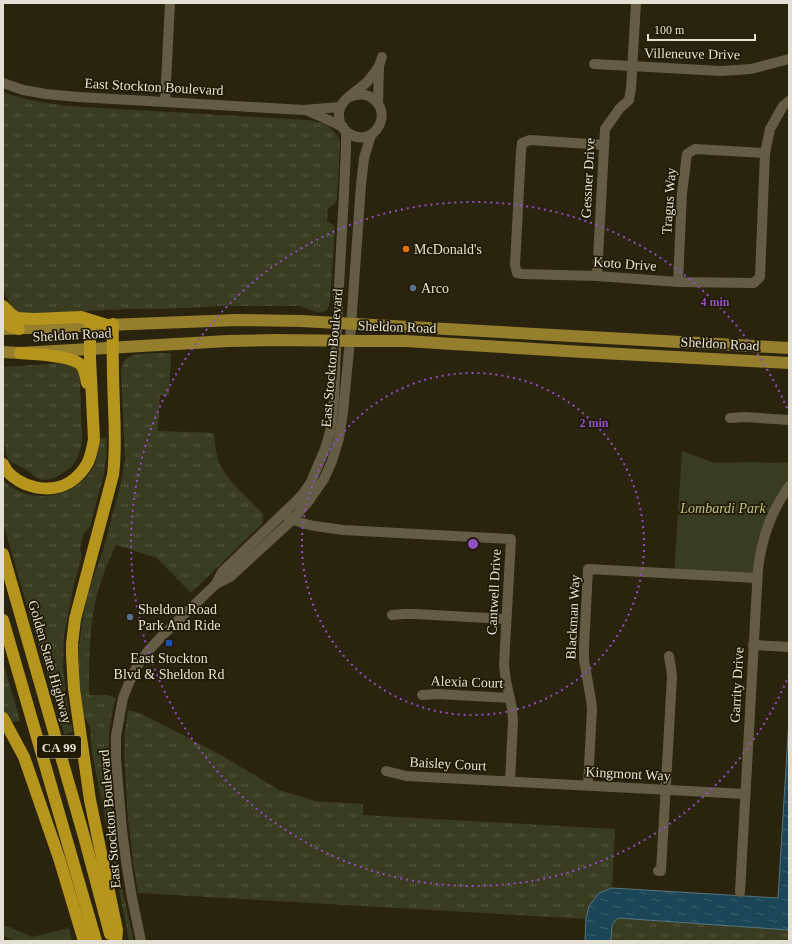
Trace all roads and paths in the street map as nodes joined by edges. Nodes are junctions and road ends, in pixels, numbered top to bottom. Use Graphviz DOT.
graph roads {
  1 [pos="170,3"];
  2 [pos="636,3"];
  3 [pos="789,59"];
  4 [pos="594,64"];
  5 [pos="633,66"];
  6 [pos="3,83"];
  7 [pos="349,97"];
  8 [pos="789,101"];
  9 [pos="165,102"];
  10 [pos="378,104"];
  11 [pos="340,107"];
  12 [pos="304,110"];
  13 [pos="344,129"];
  14 [pos="371,135"];
  15 [pos="604,145"];
  16 [pos="765,153"];
  17 [pos="344,194"];
  18 [pos="354,269"];
  19 [pos="597,276"];
  20 [pos="678,282"];
  21 [pos="3,306"];
  22 [pos="3,320"];
  23 [pos="337,323"];
  24 [pos="351,323"];
  25 [pos="110,324"];
  26 [pos="90,326"];
  27 [pos="3,329"];
  28 [pos="19,329"];
  29 [pos="336,340"];
  30 [pos="350,340"];
  31 [pos="112,347"];
  32 [pos="789,348"];
  33 [pos="90,349"];
  34 [pos="3,352"];
  35 [pos="20,353"];
  36 [pos="789,363"];
  37 [pos="91,395"];
  38 [pos="730,418"];
  39 [pos="789,420"];
  40 [pos="3,464"];
  41 [pos="789,486"];
  42 [pos="283,514"];
  43 [pos="292,520"];
  44 [pos="3,554"];
  45 [pos="757,578"];
  46 [pos="216,584"];
  47 [pos="392,615"];
  48 [pos="506,619"];
  49 [pos="3,620"];
  50 [pos="753,645"];
  51 [pos="789,647"];
  52 [pos="669,656"];
  53 [pos="422,695"];
  54 [pos="510,698"];
  55 [pos="3,718"];
  56 [pos="386,771"];
  57 [pos="510,781"];
  58 [pos="588,785"];
  59 [pos="666,790"];
  60 [pos="745,794"];
  61 [pos="658,871"];
  62 [pos="740,892"];
  63 [pos="84,941"];
  64 [pos="96,941"];
  65 [pos="112,941"];
  66 [pos="116,941"];
  67 [pos="141,941"];
  1 -- 9 [label="street"];
  2 -- 5 [label="street, Gessner Drive"];
  3 -- 5 [label="street, Villeneuve Drive"];
  4 -- 5 [label="street, Villeneuve Drive"];
  5 -- 15 [label="street, Gessner Drive"];
  6 -- 9 [label="street, East Stockton Boulevard"];
  7 -- 10 [label="street"];
  7 -- 10 [label="street"];
  7 -- 11 [label="street"];
  8 -- 16 [label="street, Koto Drive"];
  9 -- 12 [label="street, East Stockton Boulevard"];
  10 -- 14 [label="street"];
  11 -- 12 [label="street, East Stockton Boulevard"];
  11 -- 13 [label="street"];
  12 -- 13 [label="street, East Stockton Boulevard"];
  13 -- 14 [label="street"];
  13 -- 17 [label="street, East Stockton Boulevard"];
  14 -- 18 [label="street, East Stockton Boulevard"];
  15 -- 19 [label="street, Gessner Drive"];
  15 -- 19 [label="street, Koto Drive"];
  16 -- 20 [label="street, Tragus Way"];
  16 -- 20 [label="street, Koto Drive"];
  17 -- 18 [label="street"];
  17 -- 23 [label="street, East Stockton Boulevard"];
  18 -- 24 [label="street, East Stockton Boulevard"];
  19 -- 20 [label="street, Koto Drive"];
  21 -- 25 [label="highway"];
  22 -- 28 [label="highway"];
  23 -- 24 [label="main road, Sheldon Road"];
  23 -- 25 [label="main road, Sheldon Road"];
  23 -- 29 [label="street, East Stockton Boulevard"];
  24 -- 30 [label="street, East Stockton Boulevard"];
  24 -- 32 [label="main road, Sheldon Road"];
  25 -- 26 [label="main road, Sheldon Road"];
  25 -- 31 [label="highway"];
  26 -- 28 [label="main road, Sheldon Road"];
  26 -- 33 [label="highway"];
  27 -- 28 [label="main road, Sheldon Road"];
  29 -- 30 [label="main road, Sheldon Road"];
  29 -- 31 [label="main road, Sheldon Road"];
  29 -- 42 [label="street, East Stockton Boulevard"];
  30 -- 36 [label="main road, Sheldon Road"];
  30 -- 43 [label="street, East Stockton Boulevard"];
  31 -- 33 [label="main road, Sheldon Road"];
  31 -- 66 [label="highway"];
  33 -- 35 [label="main road, Sheldon Road"];
  33 -- 37 [label="highway"];
  34 -- 35 [label="main road, Sheldon Road"];
  35 -- 37 [label="highway"];
  37 -- 40 [label="highway"];
  38 -- 39 [label="street"];
  41 -- 45 [label="street, Garrity Drive"];
  42 -- 43 [label="street, Cantwell Drive"];
  42 -- 46 [label="street, East Stockton Boulevard"];
  43 -- 46 [label="street, East Stockton Boulevard"];
  43 -- 48 [label="street, Cantwell Drive"];
  44 -- 65 [label="highway, Golden State Highway / CA 99"];
  45 -- 50 [label="street, Garrity Drive"];
  45 -- 58 [label="street, Blackman Way"];
  46 -- 67 [label="street, East Stockton Boulevard"];
  47 -- 48 [label="street"];
  48 -- 54 [label="street, Cantwell Drive"];
  49 -- 64 [label="highway, CA 99"];
  50 -- 51 [label="street"];
  50 -- 60 [label="street, Garrity Drive"];
  52 -- 59 [label="street"];
  53 -- 54 [label="street, Alexia Court"];
  54 -- 57 [label="street, Cantwell Drive"];
  55 -- 63 [label="highway"];
  56 -- 57 [label="street, Baisley Court"];
  57 -- 58 [label="street, Kingmont Way"];
  58 -- 59 [label="street, Kingmont Way"];
  59 -- 60 [label="street, Kingmont Way"];
  59 -- 61 [label="street"];
  60 -- 62 [label="street, Garrity Drive"];
}
